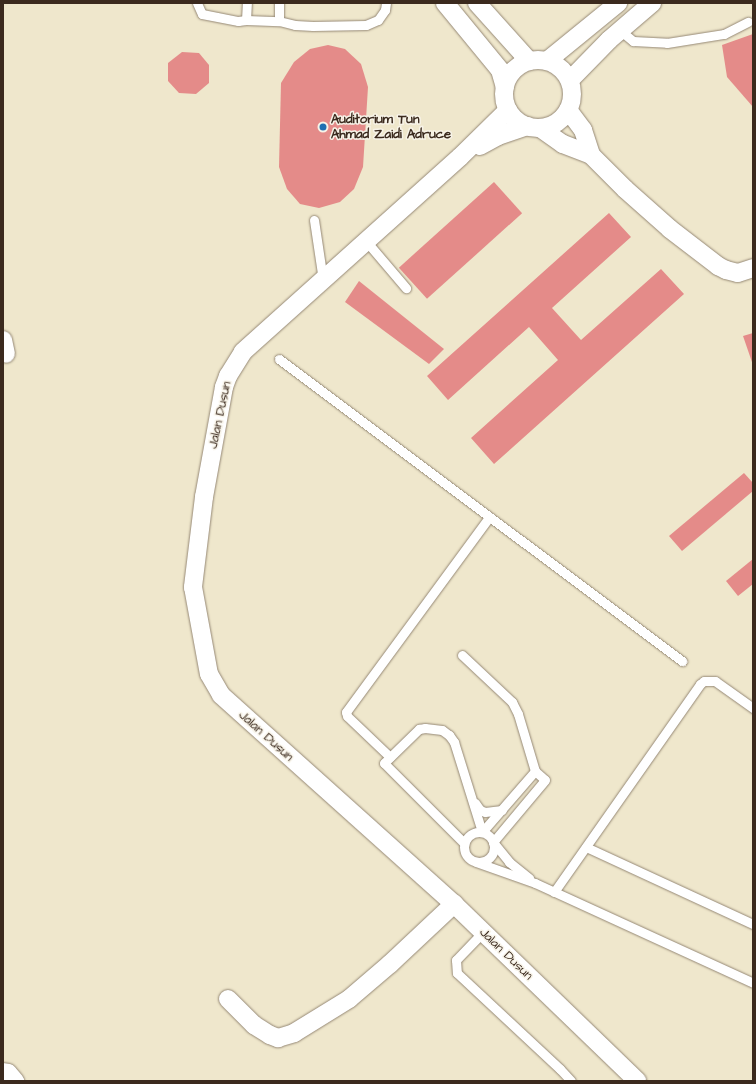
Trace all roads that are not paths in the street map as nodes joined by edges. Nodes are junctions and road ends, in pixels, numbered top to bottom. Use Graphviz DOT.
graph roads {
  1 [pos="197,3"];
  2 [pos="247,3"];
  3 [pos="279,3"];
  4 [pos="386,3"];
  5 [pos="445,3"];
  6 [pos="477,3"];
  7 [pos="618,3"];
  8 [pos="652,3"];
  9 [pos="246,20"];
  10 [pos="279,21"];
  11 [pos="748,22"];
  12 [pos="621,31"];
  13 [pos="528,61"];
  14 [pos="547,61"];
  15 [pos="570,80"];
  16 [pos="505,86"];
  17 [pos="508,110"];
  18 [pos="568,110"];
  19 [pos="533,127"];
  20 [pos="591,155"];
  21 [pos="460,157"];
  22 [pos="314,220"];
  23 [pos="366,241"];
  24 [pos="753,268"];
  25 [pos="316,286"];
  26 [pos="406,288"];
  27 [pos="279,359"];
  28 [pos="489,516"];
  29 [pos="462,655"];
  30 [pos="682,661"];
  31 [pos="753,708"];
  32 [pos="390,757"];
  33 [pos="535,771"];
  34 [pos="473,800"];
  35 [pos="502,810"];
  36 [pos="482,832"];
  37 [pos="494,842"];
  38 [pos="464,843"];
  39 [pos="586,847"];
  40 [pos="476,862"];
  41 [pos="535,883"];
  42 [pos="554,892"];
  43 [pos="454,904"];
  44 [pos="753,924"];
  45 [pos="483,932"];
  46 [pos="753,983"];
  47 [pos="228,999"];
  48 [pos="3,1072"];
  49 [pos="15,1081"];
  50 [pos="571,1081"];
  51 [pos="636,1081"];
  1 -- 9 [label="lane"];
  2 -- 9 [label="lane"];
  3 -- 10 [label="lane"];
  4 -- 10 [label="lane"];
  5 -- 16 [label="street"];
  6 -- 13 [label="street"];
  7 -- 14 [label="street"];
  8 -- 12 [label="street"];
  9 -- 10 [label="lane"];
  11 -- 12 [label="lane"];
  12 -- 15 [label="street"];
  13 -- 14 [label="street"];
  13 -- 16 [label="street"];
  14 -- 15 [label="street"];
  15 -- 18 [label="street"];
  16 -- 17 [label="street"];
  17 -- 19 [label="street"];
  17 -- 21 [label="street"];
  18 -- 19 [label="street"];
  18 -- 20 [label="street"];
  19 -- 20 [label="street"];
  19 -- 21 [label="street"];
  20 -- 24 [label="street"];
  21 -- 23 [label="street, Jalan Dusun"];
  22 -- 25 [label="lane"];
  23 -- 25 [label="street, Jalan Dusun"];
  23 -- 26 [label="lane"];
  25 -- 43 [label="street, Jalan Dusun"];
  27 -- 28 [label="lane"];
  28 -- 30 [label="lane"];
  28 -- 32 [label="lane"];
  29 -- 33 [label="lane"];
  31 -- 39 [label="lane"];
  32 -- 34 [label="lane"];
  32 -- 38 [label="lane"];
  33 -- 35 [label="lane"];
  33 -- 37 [label="lane"];
  34 -- 35 [label="lane"];
  34 -- 36 [label="lane"];
  35 -- 36 [label="lane"];
  36 -- 37 [label="lane"];
  36 -- 38 [label="lane"];
  37 -- 40 [label="lane"];
  37 -- 41 [label="lane"];
  38 -- 40 [label="lane"];
  39 -- 42 [label="lane"];
  39 -- 44 [label="lane"];
  40 -- 41 [label="lane"];
  41 -- 42 [label="lane"];
  42 -- 46 [label="lane"];
  43 -- 45 [label="street, Jalan Dusun"];
  43 -- 47 [label="street"];
  45 -- 50 [label="lane"];
  45 -- 51 [label="street, Jalan Dusun"];
  48 -- 49 [label="street"];
}
